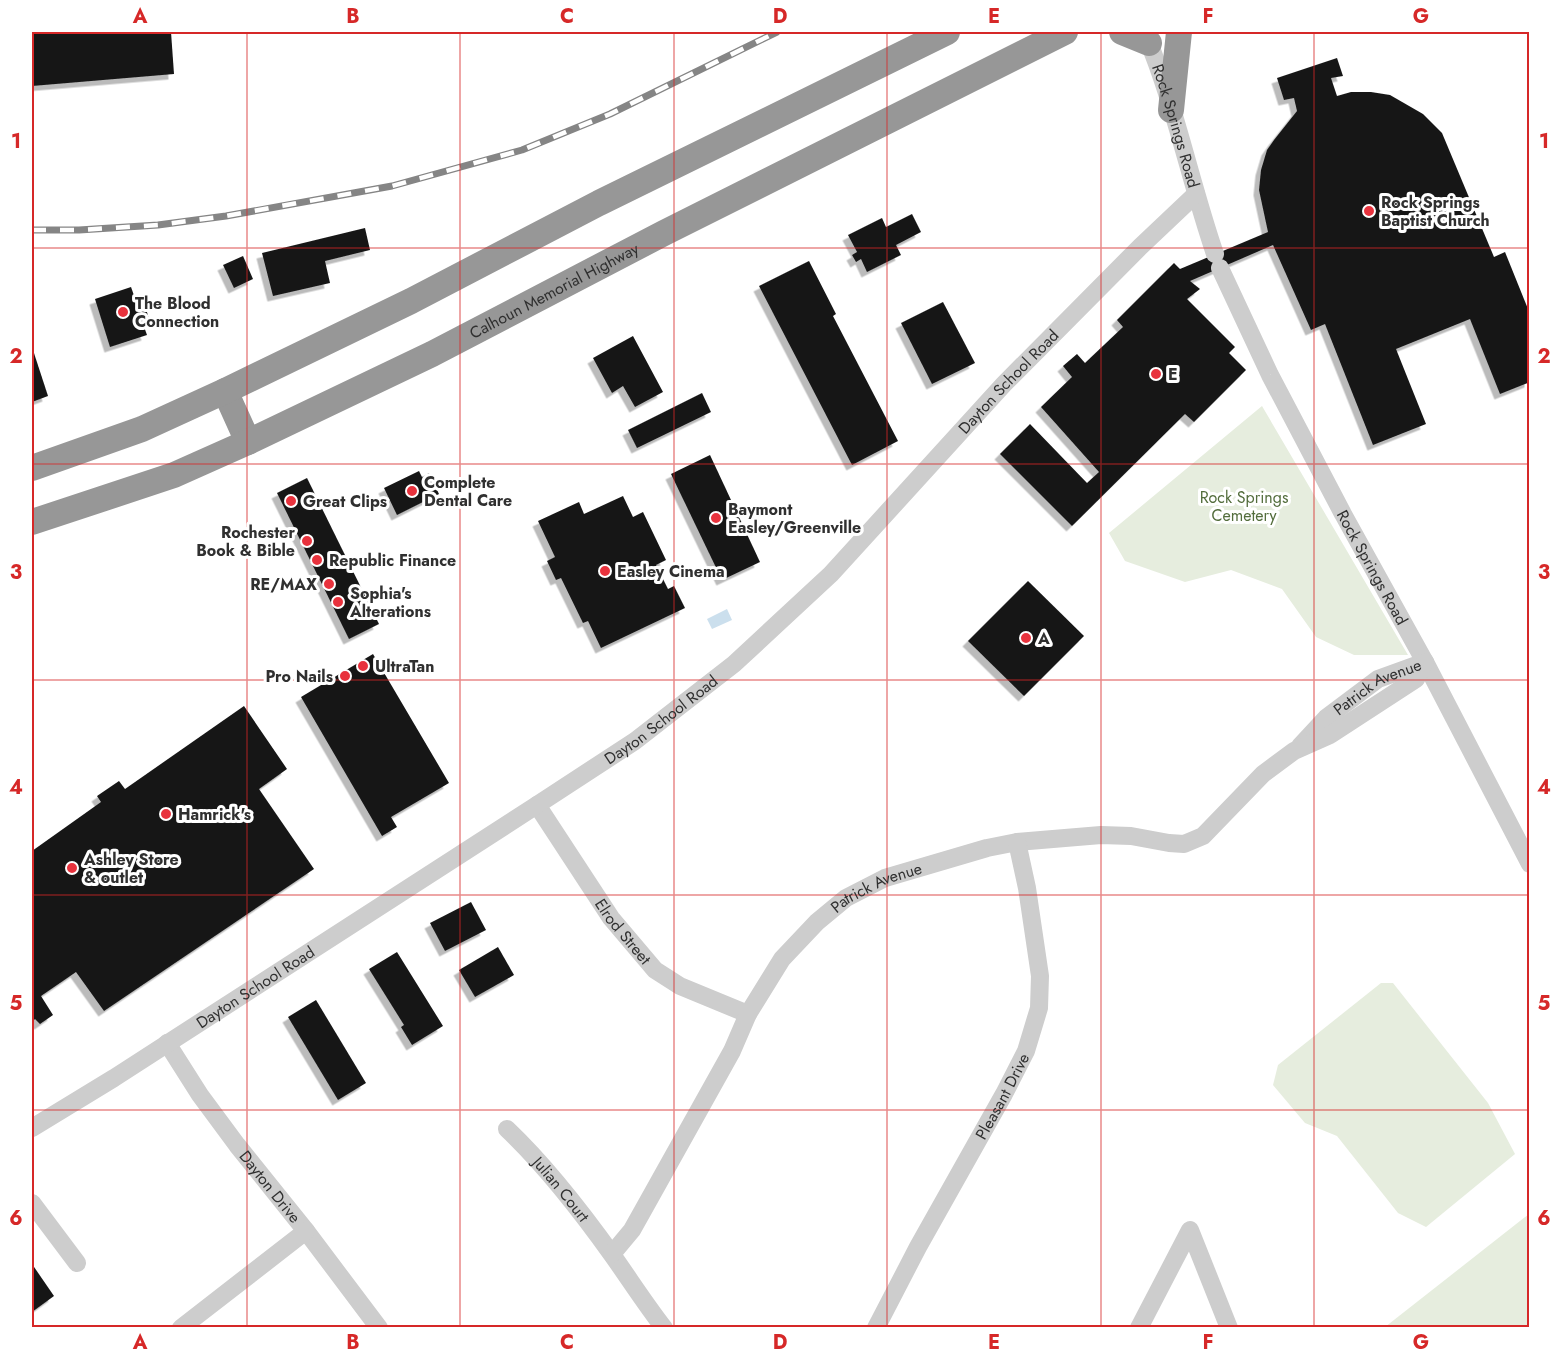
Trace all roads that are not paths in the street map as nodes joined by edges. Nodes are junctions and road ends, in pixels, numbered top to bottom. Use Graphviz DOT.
graph roads {
  1 [pos="947,32"];
  2 [pos="1065,32"];
  3 [pos="1122,32"];
  4 [pos="1179,32"];
  5 [pos="1147,37"];
  6 [pos="1171,110"];
  7 [pos="1196,194"];
  8 [pos="225,391"];
  9 [pos="248,442"];
  10 [pos="32,468"];
  11 [pos="32,522"];
  12 [pos="1425,662"];
  13 [pos="537,805"];
  14 [pos="1017,842"];
  15 [pos="1530,864"];
  16 [pos="748,1014"];
  17 [pos="167,1043"];
  18 [pos="32,1128"];
  19 [pos="507,1129"];
  20 [pos="32,1203"];
  21 [pos="306,1231"];
  22 [pos="612,1254"];
  23 [pos="77,1263"];
  24 [pos="181,1328"];
  25 [pos="379,1328"];
  26 [pos="664,1328"];
  27 [pos="876,1328"];
  28 [pos="1139,1328"];
  29 [pos="1229,1328"];
  1 -- 8 [label="highway"];
  2 -- 9 [label="highway, Calhoun Memorial Highway"];
  3 -- 5 [label="highway"];
  4 -- 6 [label="highway"];
  5 -- 6 [label="street, Rock Springs Road"];
  6 -- 7 [label="street, Rock Springs Road"];
  7 -- 12 [label="street, Rock Springs Road"];
  7 -- 13 [label="street, Dayton School Road"];
  8 -- 9 [label="highway"];
  8 -- 10 [label="highway"];
  9 -- 11 [label="highway, Calhoun Memorial Highway"];
  12 -- 14 [label="street, Patrick Avenue"];
  12 -- 15 [label="street, Rock Springs Road"];
  13 -- 16 [label="street, Elrod Street"];
  13 -- 17 [label="street, Dayton School Road"];
  14 -- 16 [label="street, Patrick Avenue"];
  14 -- 27 [label="street, Pleasant Drive"];
  16 -- 22 [label="street, Patrick Avenue"];
  17 -- 18 [label="street, Dayton School Road"];
  17 -- 21 [label="street, Dayton Drive"];
  19 -- 22 [label="street, Julian Court"];
  20 -- 23 [label="street"];
  21 -- 24 [label="street"];
  21 -- 25 [label="street, Dayton Drive"];
  22 -- 26 [label="street"];
  28 -- 29 [label="street"];
}
